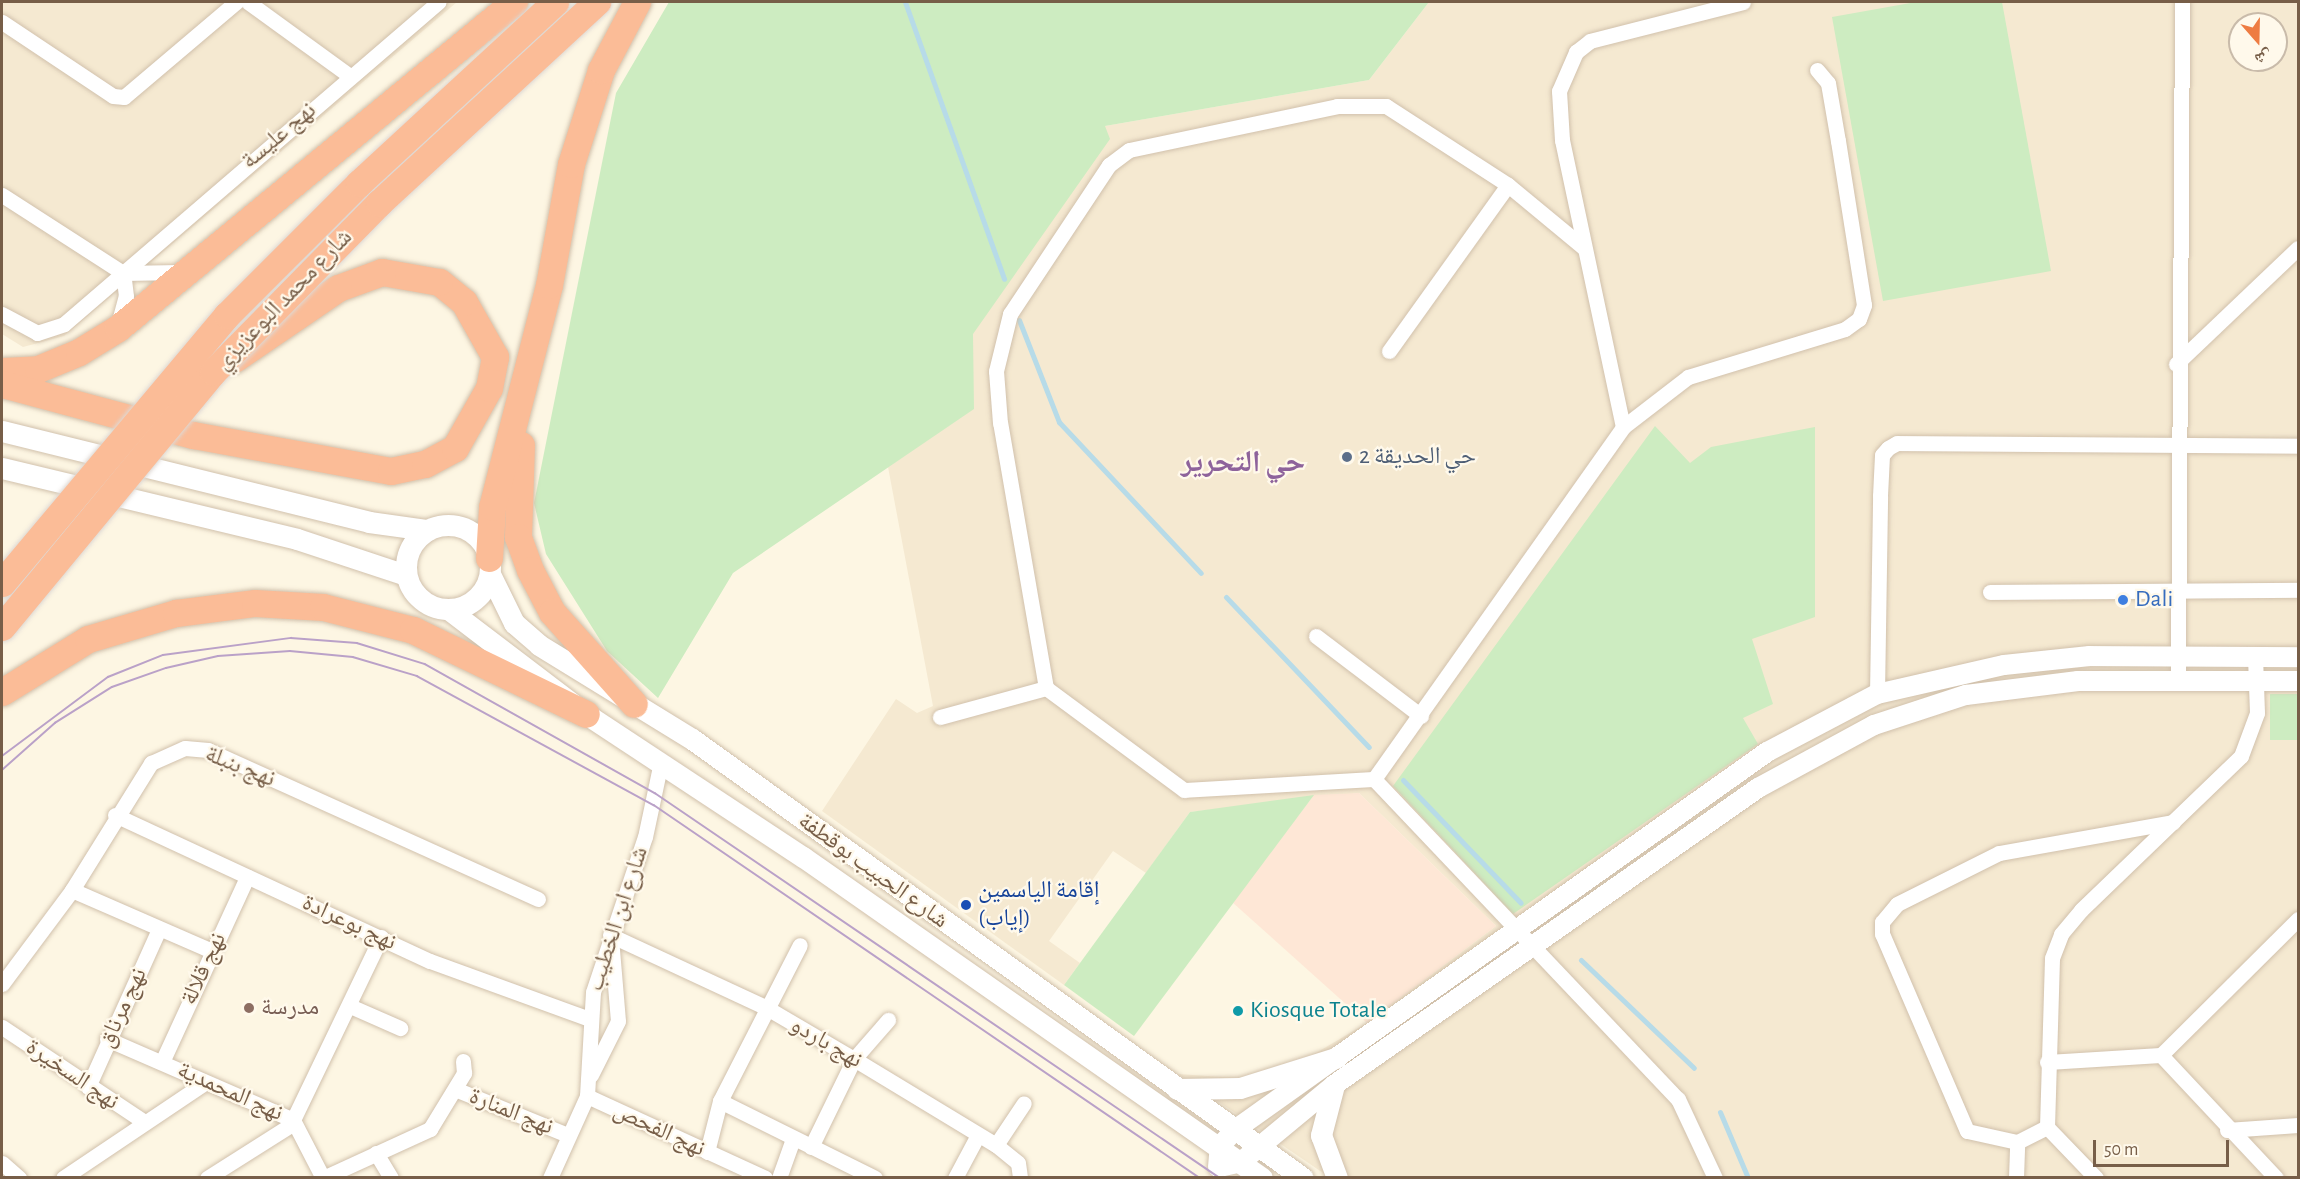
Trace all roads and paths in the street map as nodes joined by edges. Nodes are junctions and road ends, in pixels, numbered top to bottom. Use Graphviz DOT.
graph roads {
  1 [pos="236,2"];
  2 [pos="248,2"];
  3 [pos="438,2"];
  4 [pos="514,2"];
  5 [pos="555,2"];
  6 [pos="597,2"];
  7 [pos="637,2"];
  8 [pos="1743,2"];
  9 [pos="2182,2"];
  10 [pos="2,22"];
  11 [pos="1817,70"];
  12 [pos="350,76"];
  13 [pos="1508,185"];
  14 [pos="2,195"];
  15 [pos="1583,247"];
  16 [pos="2298,248"];
  17 [pos="122,271"];
  18 [pos="184,271"];
  19 [pos="2,314"];
  20 [pos="118,328"];
  21 [pos="1389,351"];
  22 [pos="531,356"];
  23 [pos="2176,364"];
  24 [pos="2,371"];
  25 [pos="213,372"];
  26 [pos="2,384"];
  27 [pos="1623,427"];
  28 [pos="2,431"];
  29 [pos="2176,445"];
  30 [pos="2298,447"];
  31 [pos="2,468"];
  32 [pos="427,530"];
  33 [pos="490,566"];
  34 [pos="406,575"];
  35 [pos="2,583"];
  36 [pos="2298,590"];
  37 [pos="2181,591"];
  38 [pos="1990,592"];
  39 [pos="448,609"];
  40 [pos="2,627"];
  41 [pos="1316,636"];
  42 [pos="2179,653"];
  43 [pos="2255,656"];
  44 [pos="2298,657"];
  45 [pos="2178,681"];
  46 [pos="2256,681"];
  47 [pos="2298,681"];
  48 [pos="1046,687"];
  49 [pos="2,692"];
  50 [pos="1877,694"];
  51 [pos="634,704"];
  52 [pos="586,714"];
  53 [pos="1421,716"];
  54 [pos="940,717"];
  55 [pos="661,762"];
  56 [pos="1374,779"];
  57 [pos="115,815"];
  58 [pos="2173,822"];
  59 [pos="247,877"];
  60 [pos="72,890"];
  61 [pos="538,899"];
  62 [pos="2298,919"];
  63 [pos="159,930"];
  64 [pos="1514,930"];
  65 [pos="610,935"];
  66 [pos="381,937"];
  67 [pos="800,945"];
  68 [pos="1528,947"];
  69 [pos="212,951"];
  70 [pos="2,984"];
  71 [pos="350,1006"];
  72 [pos="767,1008"];
  73 [pos="589,1019"];
  74 [pos="888,1020"];
  75 [pos="2,1027"];
  76 [pos="400,1028"];
  77 [pos="107,1039"];
  78 [pos="2161,1055"];
  79 [pos="1336,1058"];
  80 [pos="854,1059"];
  81 [pos="463,1061"];
  82 [pos="162,1062"];
  83 [pos="2047,1062"];
  84 [pos="588,1080"];
  85 [pos="203,1084"];
  86 [pos="1334,1085"];
  87 [pos="88,1088"];
  88 [pos="1175,1088"];
  89 [pos="455,1089"];
  90 [pos="587,1096"];
  91 [pos="720,1101"];
  92 [pos="1024,1103"];
  93 [pos="143,1121"];
  94 [pos="293,1121"];
  95 [pos="2298,1125"];
  96 [pos="2047,1127"];
  97 [pos="1236,1129"];
  98 [pos="2227,1131"];
  99 [pos="568,1135"];
  100 [pos="978,1136"];
  101 [pos="793,1139"];
  102 [pos="2017,1142"];
  103 [pos="996,1145"];
  104 [pos="1259,1145"];
  105 [pos="1220,1146"];
  106 [pos="811,1147"];
  107 [pos="707,1152"];
  108 [pos="376,1153"];
  109 [pos="1241,1162"];
  110 [pos="2,1163"];
  111 [pos="1213,1172"];
  112 [pos="19,1178"];
  113 [pos="63,1178"];
  114 [pos="207,1178"];
  115 [pos="323,1178"];
  116 [pos="391,1178"];
  117 [pos="550,1178"];
  118 [pos="765,1178"];
  119 [pos="779,1178"];
  120 [pos="875,1178"];
  121 [pos="955,1178"];
  122 [pos="1020,1178"];
  123 [pos="1262,1178"];
  124 [pos="1303,1178"];
  125 [pos="1337,1178"];
  126 [pos="1715,1178"];
  127 [pos="2016,1178"];
  128 [pos="2096,1178"];
  129 [pos="2276,1178"];
  1 -- 10 [label="street"];
  2 -- 12 [label="street"];
  3 -- 12 [label="street, نهج عليسة"];
  4 -- 18 [label="highway"];
  5 -- 35 [label="highway, شارع محمد البوعزيزي, bridge"];
  6 -- 25 [label="highway, شارع محمد البوعزيزي, bridge"];
  7 -- 22 [label="highway"];
  8 -- 15 [label="street"];
  9 -- 23 [label="street"];
  11 -- 27 [label="street"];
  12 -- 17 [label="street, نهج عليسة"];
  13 -- 15 [label="street"];
  13 -- 21 [label="street"];
  13 -- 48 [label="street"];
  14 -- 17 [label="street"];
  15 -- 27 [label="street"];
  16 -- 23 [label="street"];
  17 -- 18 [label="street"];
  17 -- 19 [label="street, نهج عليسة"];
  17 -- 20 [label="street"];
  18 -- 20 [label="highway"];
  20 -- 24 [label="highway"];
  22 -- 33 [label="highway"];
  22 -- 51 [label="highway"];
  23 -- 29 [label="street"];
  25 -- 26 [label="highway"];
  25 -- 40 [label="highway, شارع محمد البوعزيزي, bridge"];
  27 -- 53 [label="street"];
  28 -- 32 [label="main road"];
  29 -- 30 [label="street"];
  29 -- 37 [label="street"];
  29 -- 50 [label="street"];
  31 -- 34 [label="main road"];
  32 -- 33 [label="main road"];
  32 -- 34 [label="main road"];
  33 -- 39 [label="main road"];
  33 -- 51 [label="main road, شارع الحبيب بوقطفة"];
  34 -- 39 [label="main road"];
  36 -- 37 [label="street"];
  37 -- 38 [label="street"];
  37 -- 42 [label="street"];
  39 -- 52 [label="main road, شارع الحبيب بوقطفة"];
  41 -- 53 [label="street"];
  42 -- 43 [label="street"];
  42 -- 45 [label="street"];
  42 -- 50 [label="street"];
  43 -- 44 [label="street"];
  43 -- 46 [label="street"];
  45 -- 46 [label="street"];
  45 -- 68 [label="street"];
  46 -- 47 [label="street"];
  46 -- 58 [label="street"];
  48 -- 54 [label="street"];
  48 -- 56 [label="street"];
  49 -- 52 [label="highway"];
  50 -- 64 [label="street"];
  51 -- 88 [label="main road, شارع الحبيب بوقطفة"];
  52 -- 55 [label="main road, شارع الحبيب بوقطفة"];
  53 -- 56 [label="street"];
  55 -- 65 [label="street, شارع ابن الخطيب"];
  55 -- 105 [label="main road, شارع الحبيب بوقطفة"];
  56 -- 64 [label="street"];
  57 -- 59 [label="street, نهج بوعرادة"];
  57 -- 60 [label="street, نهج بنبلة"];
  57 -- 61 [label="street, نهج بنبلة"];
  58 -- 83 [label="street"];
  58 -- 102 [label="street"];
  59 -- 66 [label="street, نهج بوعرادة"];
  59 -- 69 [label="street, نهج قلالة"];
  60 -- 63 [label="street"];
  60 -- 70 [label="street, نهج بنبلة"];
  62 -- 78 [label="street"];
  63 -- 69 [label="street"];
  63 -- 77 [label="street, نهج مرناق"];
  64 -- 68 [label="street"];
  64 -- 79 [label="street"];
  65 -- 72 [label="street, نهج باردو"];
  65 -- 73 [label="street, شارع ابن الخطيب"];
  65 -- 84 [label="street"];
  66 -- 71 [label="street"];
  66 -- 73 [label="street, نهج بوعرادة"];
  67 -- 72 [label="street"];
  68 -- 86 [label="street"];
  68 -- 126 [label="street"];
  69 -- 82 [label="street, نهج قلالة"];
  71 -- 76 [label="street"];
  71 -- 94 [label="street"];
  72 -- 80 [label="street, نهج باردو"];
  72 -- 91 [label="street"];
  73 -- 84 [label="street, شارع ابن الخطيب"];
  74 -- 80 [label="street"];
  75 -- 87 [label="street, نهج السخيرة"];
  77 -- 82 [label="street, نهج المحمدية"];
  77 -- 87 [label="street, نهج مرناق"];
  78 -- 83 [label="street"];
  78 -- 98 [label="street"];
  79 -- 88 [label="main road"];
  79 -- 97 [label="street"];
  80 -- 100 [label="street, نهج باردو"];
  80 -- 106 [label="street"];
  81 -- 89 [label="street"];
  82 -- 85 [label="street, نهج المحمدية"];
  83 -- 96 [label="street"];
  84 -- 90 [label="street, شارع ابن الخطيب"];
  85 -- 93 [label="street"];
  85 -- 94 [label="street, نهج المحمدية"];
  86 -- 104 [label="street"];
  86 -- 125 [label="main road"];
  87 -- 93 [label="street, نهج السخيرة"];
  88 -- 97 [label="main road, شارع الحبيب بوقطفة"];
  89 -- 99 [label="street, نهج المنارة"];
  89 -- 108 [label="street"];
  90 -- 99 [label="street, شارع ابن الخطيب"];
  90 -- 107 [label="street, نهج الفحص"];
  91 -- 101 [label="street"];
  91 -- 107 [label="street"];
  92 -- 103 [label="street"];
  93 -- 113 [label="street"];
  94 -- 114 [label="street"];
  94 -- 115 [label="street, نهج المحمدية"];
  95 -- 98 [label="street"];
  96 -- 102 [label="street"];
  96 -- 128 [label="street"];
  97 -- 104 [label="main road, شارع الحبيب بوقطفة"];
  97 -- 105 [label="street"];
  98 -- 129 [label="street"];
  99 -- 117 [label="street, شارع ابن الخطيب"];
  100 -- 103 [label="street, نهج باردو"];
  100 -- 121 [label="street"];
  101 -- 106 [label="street"];
  101 -- 119 [label="street"];
  102 -- 127 [label="street"];
  103 -- 122 [label="street, نهج باردو"];
  104 -- 109 [label="street"];
  104 -- 124 [label="main road, شارع الحبيب بوقطفة"];
  105 -- 109 [label="main road, شارع الحبيب بوقطفة"];
  105 -- 111 [label="street"];
  106 -- 120 [label="street"];
  107 -- 118 [label="street, نهج الفحص"];
  108 -- 115 [label="street"];
  108 -- 116 [label="street"];
  109 -- 111 [label="street"];
  109 -- 123 [label="main road, شارع الحبيب بوقطفة"];
  110 -- 112 [label="street"];
}
